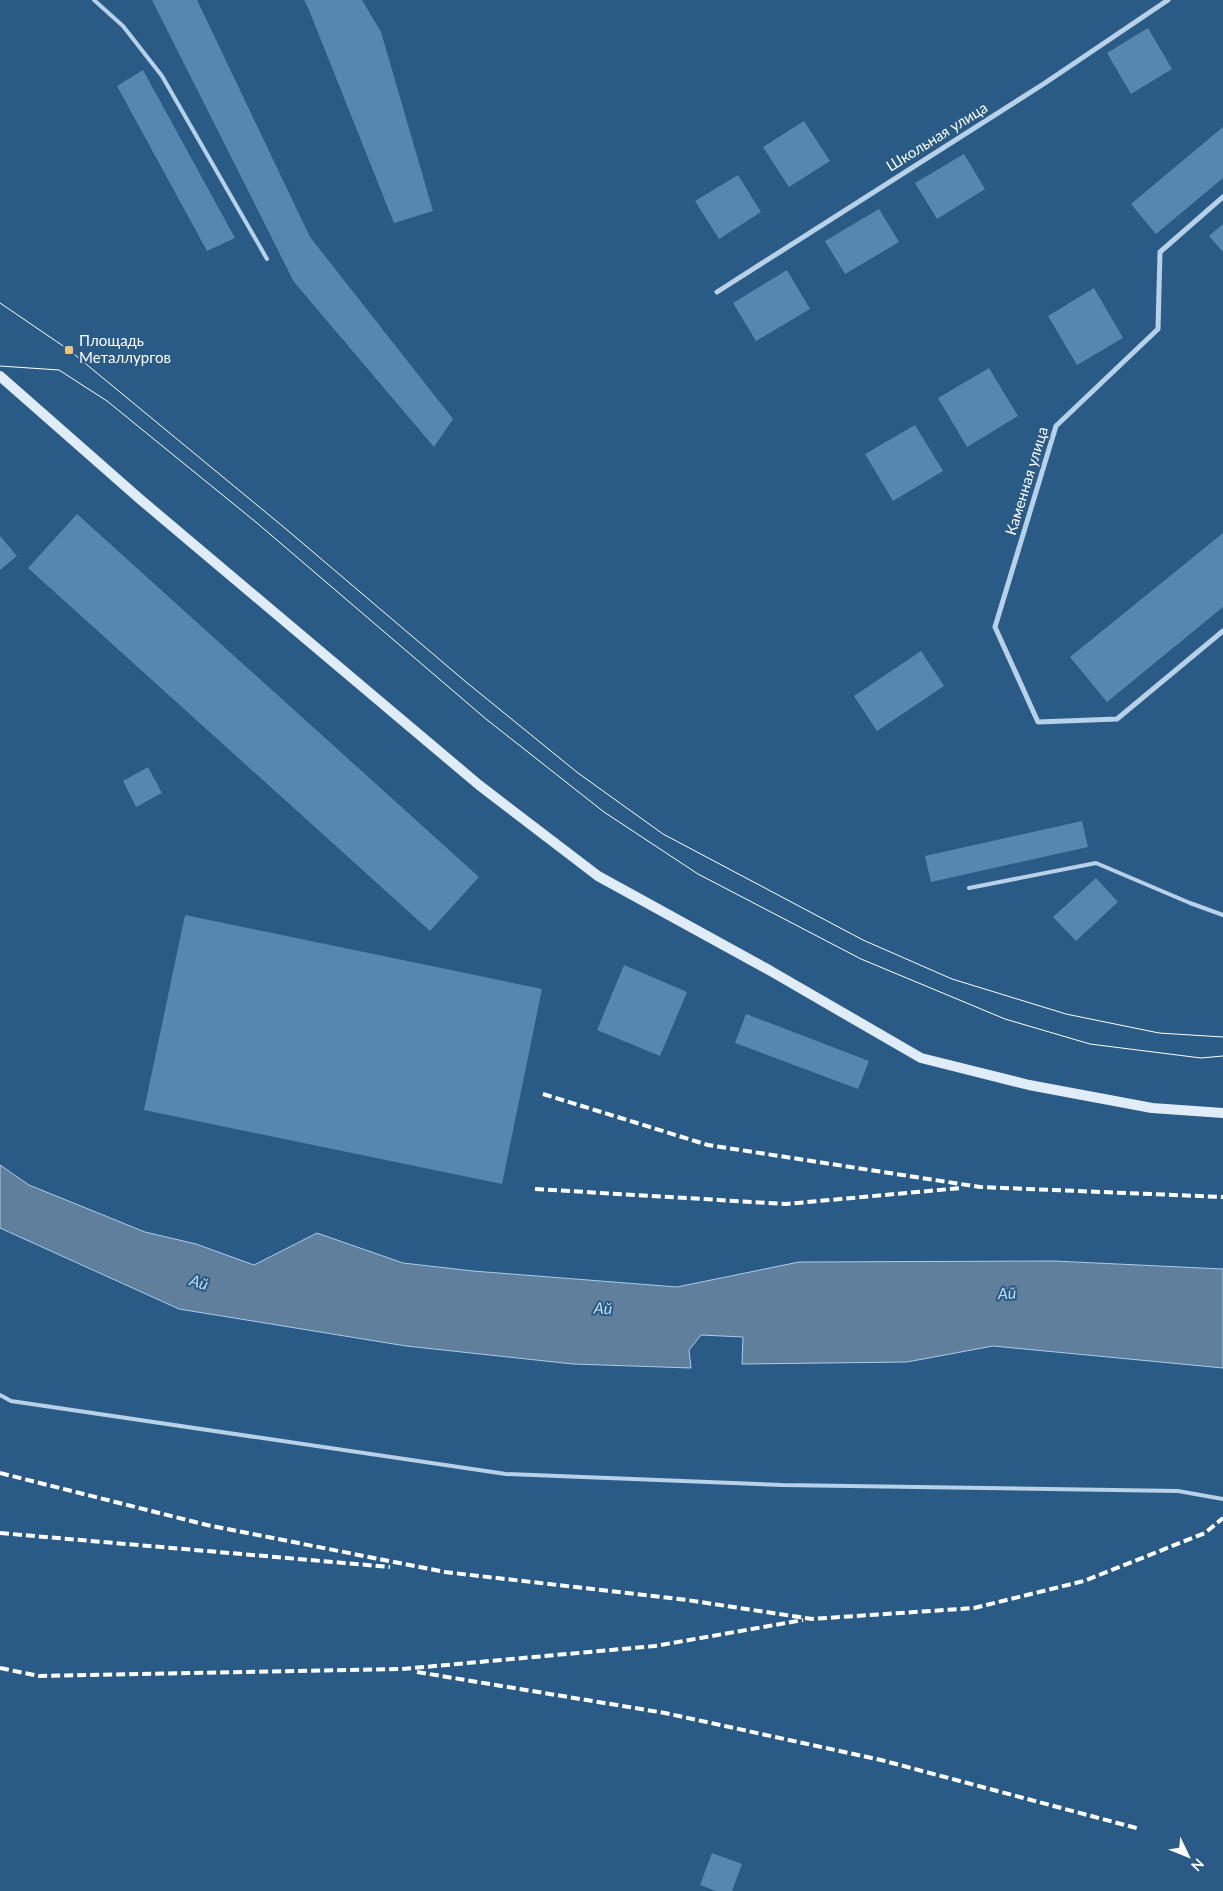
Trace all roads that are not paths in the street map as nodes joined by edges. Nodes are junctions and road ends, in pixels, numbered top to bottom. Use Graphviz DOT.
graph roads {
  1 [pos="94,0"];
  2 [pos="1168,0"];
  3 [pos="1223,197"];
  4 [pos="267,259"];
  5 [pos="718,292"];
  6 [pos="0,376"];
  7 [pos="1223,631"];
  8 [pos="969,888"];
  9 [pos="1223,915"];
  10 [pos="1223,1113"];
  11 [pos="0,1394"];
  12 [pos="1223,1499"];
  1 -- 4 [label="lane"];
  2 -- 5 [label="street, Школьная улица"];
  3 -- 7 [label="street, Каменная улица"];
  6 -- 10 [label="main road"];
  8 -- 9 [label="lane"];
  11 -- 12 [label="lane"];
}
